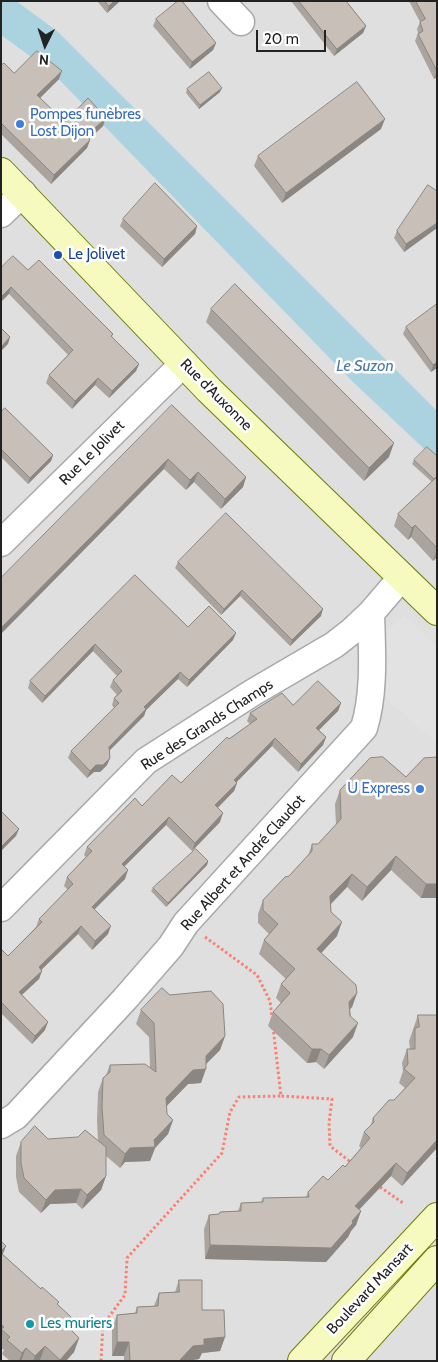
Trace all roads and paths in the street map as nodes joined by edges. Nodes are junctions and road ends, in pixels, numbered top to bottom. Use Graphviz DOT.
graph roads {
  1 [pos="221,1"];
  2 [pos="241,22"];
  3 [pos="1,172"];
  4 [pos="23,193"];
  5 [pos="1,214"];
  6 [pos="184,363"];
  7 [pos="1,543"];
  8 [pos="402,577"];
  9 [pos="437,611"];
  10 [pos="371,613"];
  11 [pos="1,908"];
  12 [pos="186,923"];
  13 [pos="281,1096"];
  14 [pos="1,1125"];
  15 [pos="354,1165"];
  16 [pos="380,1187"];
  17 [pos="403,1203"];
  18 [pos="437,1217"];
  19 [pos="437,1260"];
  20 [pos="101,1361"];
  21 [pos="302,1361"];
  22 [pos="346,1361"];
  1 -- 2 [label="street"];
  3 -- 4 [label="main road, Rue d'Auxonne"];
  4 -- 5 [label="street"];
  4 -- 6 [label="main road, Rue d'Auxonne"];
  6 -- 7 [label="street, Rue Le Jolivet"];
  6 -- 8 [label="main road, Rue d'Auxonne"];
  8 -- 9 [label="main road, Rue d'Auxonne"];
  8 -- 10 [label="street, Rue des Grands Champs"];
  10 -- 11 [label="street, Rue des Grands Champs"];
  10 -- 12 [label="street, Rue Albert et André Claudot"];
  12 -- 13 [label="path"];
  12 -- 14 [label="street, Rue Albert et André Claudot"];
  13 -- 15 [label="path"];
  13 -- 20 [label="path"];
  16 -- 17 [label="path"];
  18 -- 21 [label="main road, Boulevard Mansart"];
  19 -- 22 [label="main road, Boulevard Mansart"];
}
